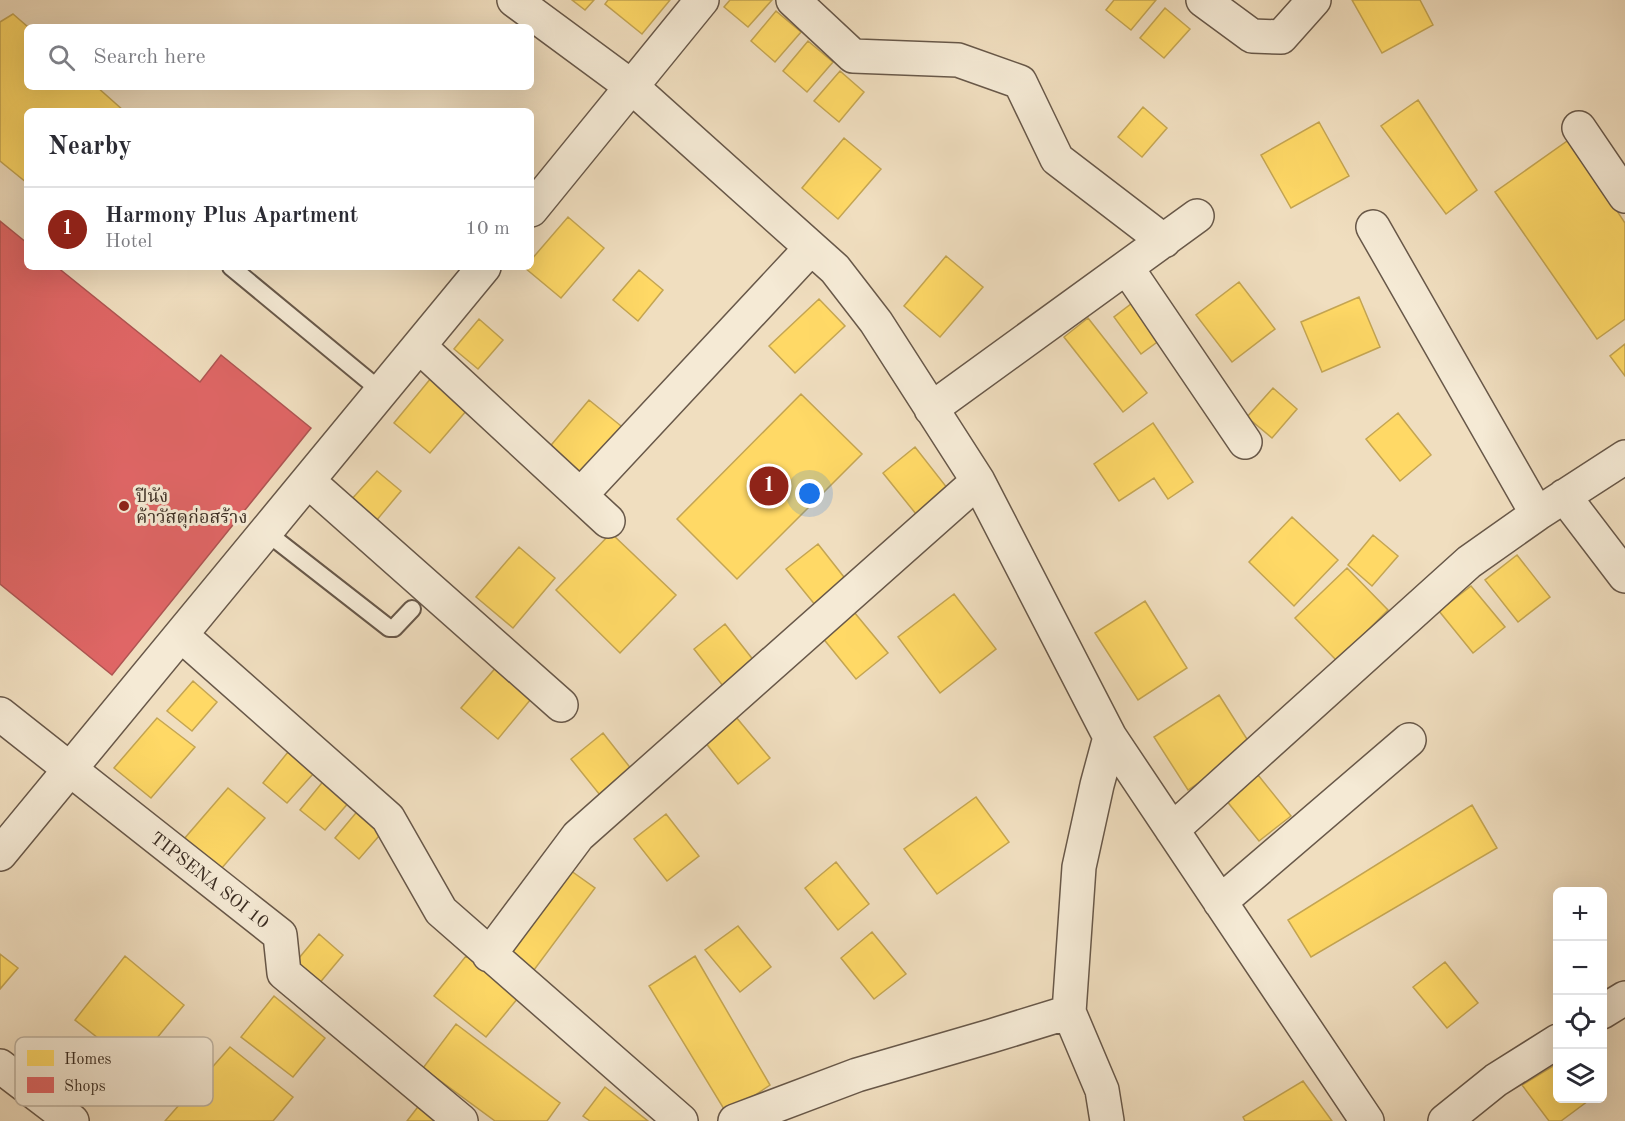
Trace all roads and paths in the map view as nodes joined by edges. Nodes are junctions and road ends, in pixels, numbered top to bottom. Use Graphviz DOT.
graph roads {
  1 [pos="514,0"];
  2 [pos="702,0"];
  3 [pos="793,0"];
  4 [pos="1203,0"];
  5 [pos="1314,0"];
  6 [pos="632,87"];
  7 [pos="1579,128"];
  8 [pos="1625,196"];
  9 [pos="534,206"];
  10 [pos="1197,216"];
  11 [pos="1373,227"];
  12 [pos="1164,241"];
  13 [pos="811,248"];
  14 [pos="1127,268"];
  15 [pos="235,270"];
  16 [pos="482,270"];
  17 [pos="419,346"];
  18 [pos="381,392"];
  19 [pos="931,409"];
  20 [pos="1245,442"];
  21 [pos="1625,457"];
  22 [pos="308,481"];
  23 [pos="978,481"];
  24 [pos="589,486"];
  25 [pos="1564,496"];
  26 [pos="1536,514"];
  27 [pos="608,521"];
  28 [pos="266,532"];
  29 [pos="1625,576"];
  30 [pos="412,609"];
  31 [pos="181,635"];
  32 [pos="561,705"];
  33 [pos="0,714"];
  34 [pos="1110,737"];
  35 [pos="1409,740"];
  36 [pos="70,769"];
  37 [pos="1172,830"];
  38 [pos="0,854"];
  39 [pos="1220,902"];
  40 [pos="489,955"];
  41 [pos="1625,998"];
  42 [pos="1607,1009"];
  43 [pos="1069,1012"];
  44 [pos="1553,1044"];
  45 [pos="0,1066"];
  46 [pos="15,1077"];
  47 [pos="52,1106"];
  48 [pos="72,1121"];
  49 [pos="461,1121"];
  50 [pos="681,1121"];
  51 [pos="735,1121"];
  52 [pos="1107,1121"];
  53 [pos="1367,1121"];
  54 [pos="1445,1121"];
  1 -- 6 [label="street"];
  2 -- 6 [label="street"];
  3 -- 12 [label="street"];
  4 -- 5 [label="street"];
  6 -- 9 [label="street"];
  6 -- 13 [label="street"];
  7 -- 8 [label="street"];
  10 -- 12 [label="street"];
  11 -- 26 [label="street"];
  12 -- 14 [label="street"];
  13 -- 19 [label="street"];
  13 -- 24 [label="street"];
  14 -- 19 [label="street"];
  14 -- 20 [label="street"];
  15 -- 18 [label="lane"];
  16 -- 17 [label="street"];
  17 -- 18 [label="street"];
  17 -- 27 [label="street"];
  18 -- 22 [label="street"];
  19 -- 23 [label="street"];
  21 -- 25 [label="street"];
  22 -- 28 [label="street"];
  22 -- 32 [label="street"];
  23 -- 34 [label="street"];
  23 -- 40 [label="street"];
  25 -- 26 [label="street"];
  25 -- 29 [label="street"];
  26 -- 37 [label="street"];
  28 -- 30 [label="lane"];
  28 -- 31 [label="street"];
  31 -- 36 [label="street"];
  31 -- 40 [label="street"];
  33 -- 36 [label="street, TIPSENA SOI 10"];
  34 -- 37 [label="street"];
  34 -- 43 [label="street"];
  35 -- 39 [label="street"];
  36 -- 38 [label="street"];
  36 -- 49 [label="street, TIPSENA SOI 10"];
  37 -- 39 [label="street"];
  39 -- 53 [label="street"];
  40 -- 50 [label="street"];
  41 -- 42 [label="street"];
  43 -- 51 [label="street"];
  43 -- 52 [label="street"];
  44 -- 54 [label="street"];
  45 -- 46 [label="street"];
  47 -- 48 [label="street"];
}
